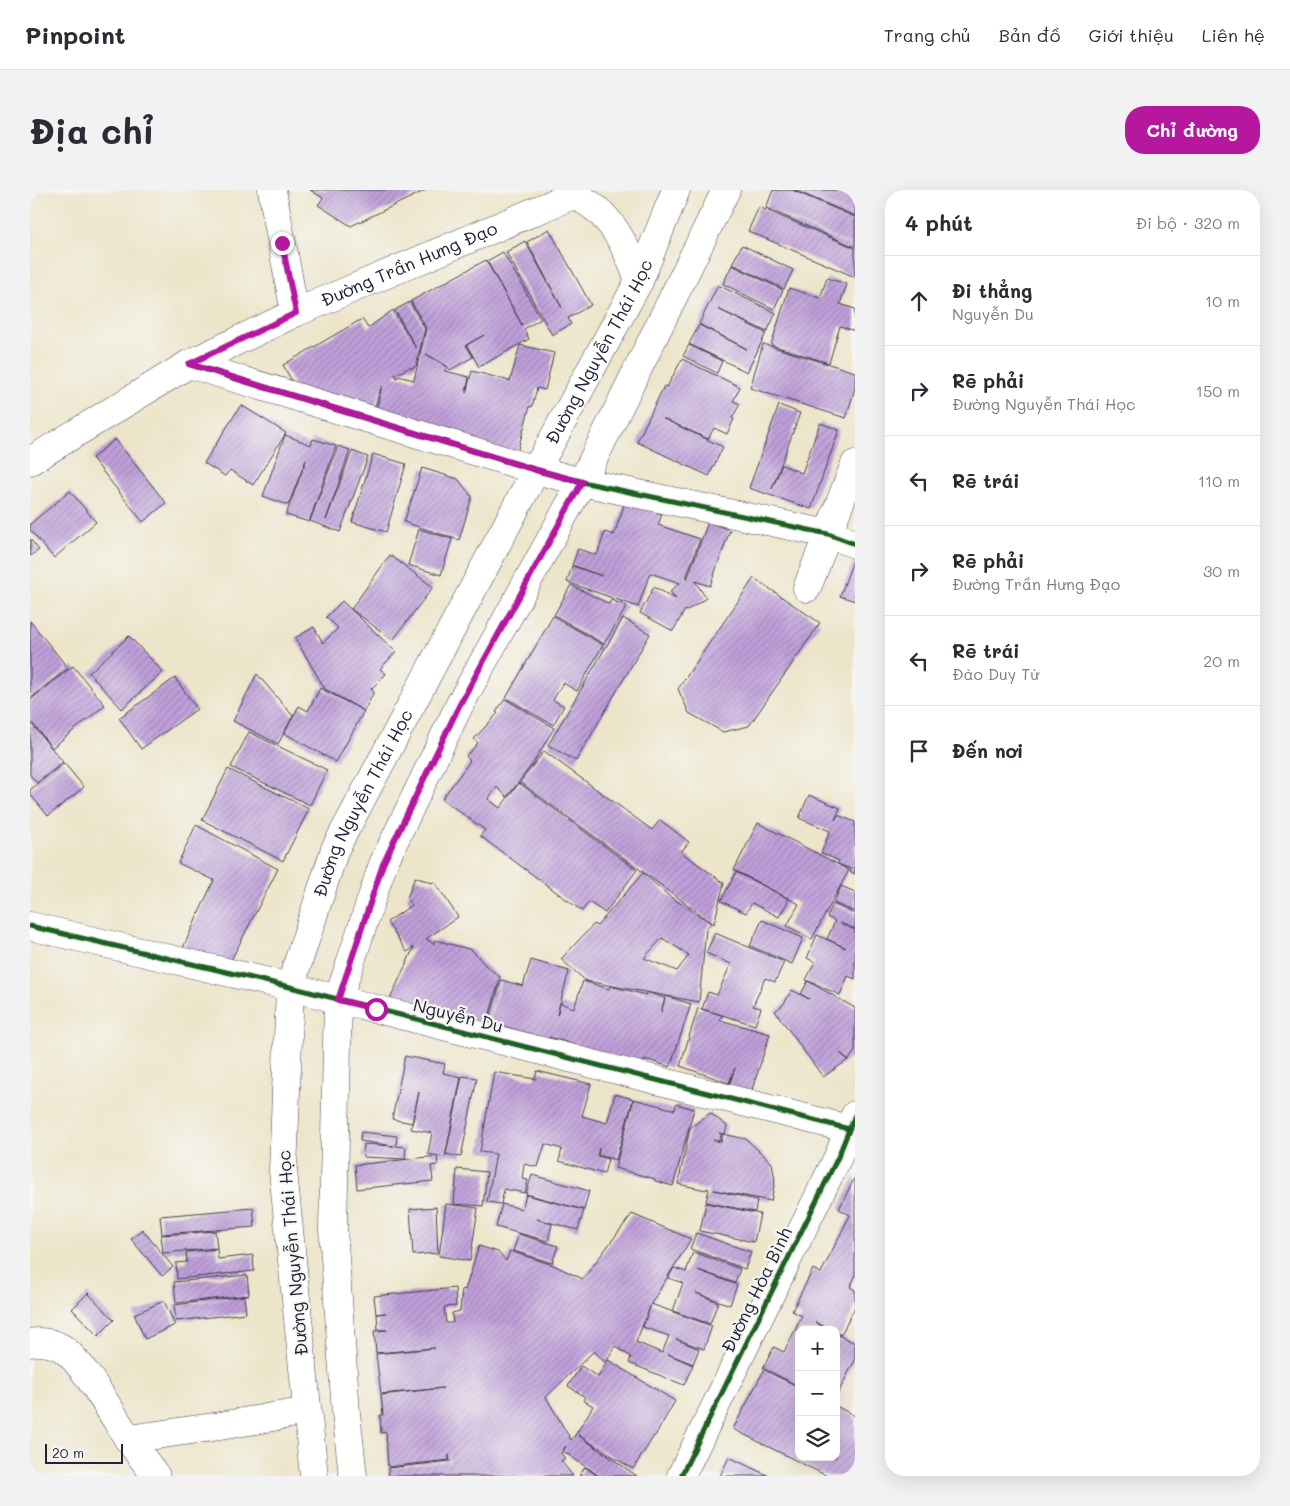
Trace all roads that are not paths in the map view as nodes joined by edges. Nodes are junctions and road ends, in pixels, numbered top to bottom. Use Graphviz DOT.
graph roads {
  1 [pos="272,190"];
  2 [pos="676,190"];
  3 [pos="726,190"];
  4 [pos="576,193"];
  5 [pos="639,281"];
  6 [pos="296,313"];
  7 [pos="189,364"];
  8 [pos="30,461"];
  9 [pos="855,464"];
  10 [pos="536,470"];
  11 [pos="582,482"];
  12 [pos="828,534"];
  13 [pos="855,544"];
  14 [pos="807,588"];
  15 [pos="30,926"];
  16 [pos="290,987"];
  17 [pos="338,1000"];
  18 [pos="852,1122"];
  19 [pos="30,1343"];
  20 [pos="307,1411"];
  21 [pos="128,1439"];
  22 [pos="156,1476"];
  23 [pos="314,1476"];
  24 [pos="353,1476"];
  25 [pos="681,1476"];
  1 -- 6 [label="street"];
  2 -- 5 [label="street, Đường Nguyễn Thái Học"];
  3 -- 11 [label="street"];
  4 -- 5 [label="street"];
  4 -- 6 [label="street, Đường Trần Hưng Đạo"];
  5 -- 10 [label="street, Đường Nguyễn Thái Học"];
  6 -- 7 [label="street, Đường Trần Hưng Đạo"];
  7 -- 8 [label="street, Đường Trần Hưng Đạo"];
  7 -- 10 [label="street"];
  9 -- 12 [label="street"];
  10 -- 11 [label="street"];
  10 -- 16 [label="street, Đường Nguyễn Thái Học"];
  11 -- 12 [label="street"];
  11 -- 17 [label="street"];
  12 -- 13 [label="street"];
  12 -- 14 [label="street"];
  15 -- 16 [label="street, Nguyễn Du"];
  16 -- 17 [label="street, Nguyễn Du"];
  16 -- 20 [label="street, Đường Nguyễn Thái Học"];
  17 -- 18 [label="street, Nguyễn Du"];
  17 -- 24 [label="street"];
  18 -- 25 [label="street, Đường Hòa Bình"];
  19 -- 21 [label="street"];
  20 -- 21 [label="street"];
  20 -- 23 [label="street, Đường Nguyễn Thái Học"];
  21 -- 22 [label="street"];
}
